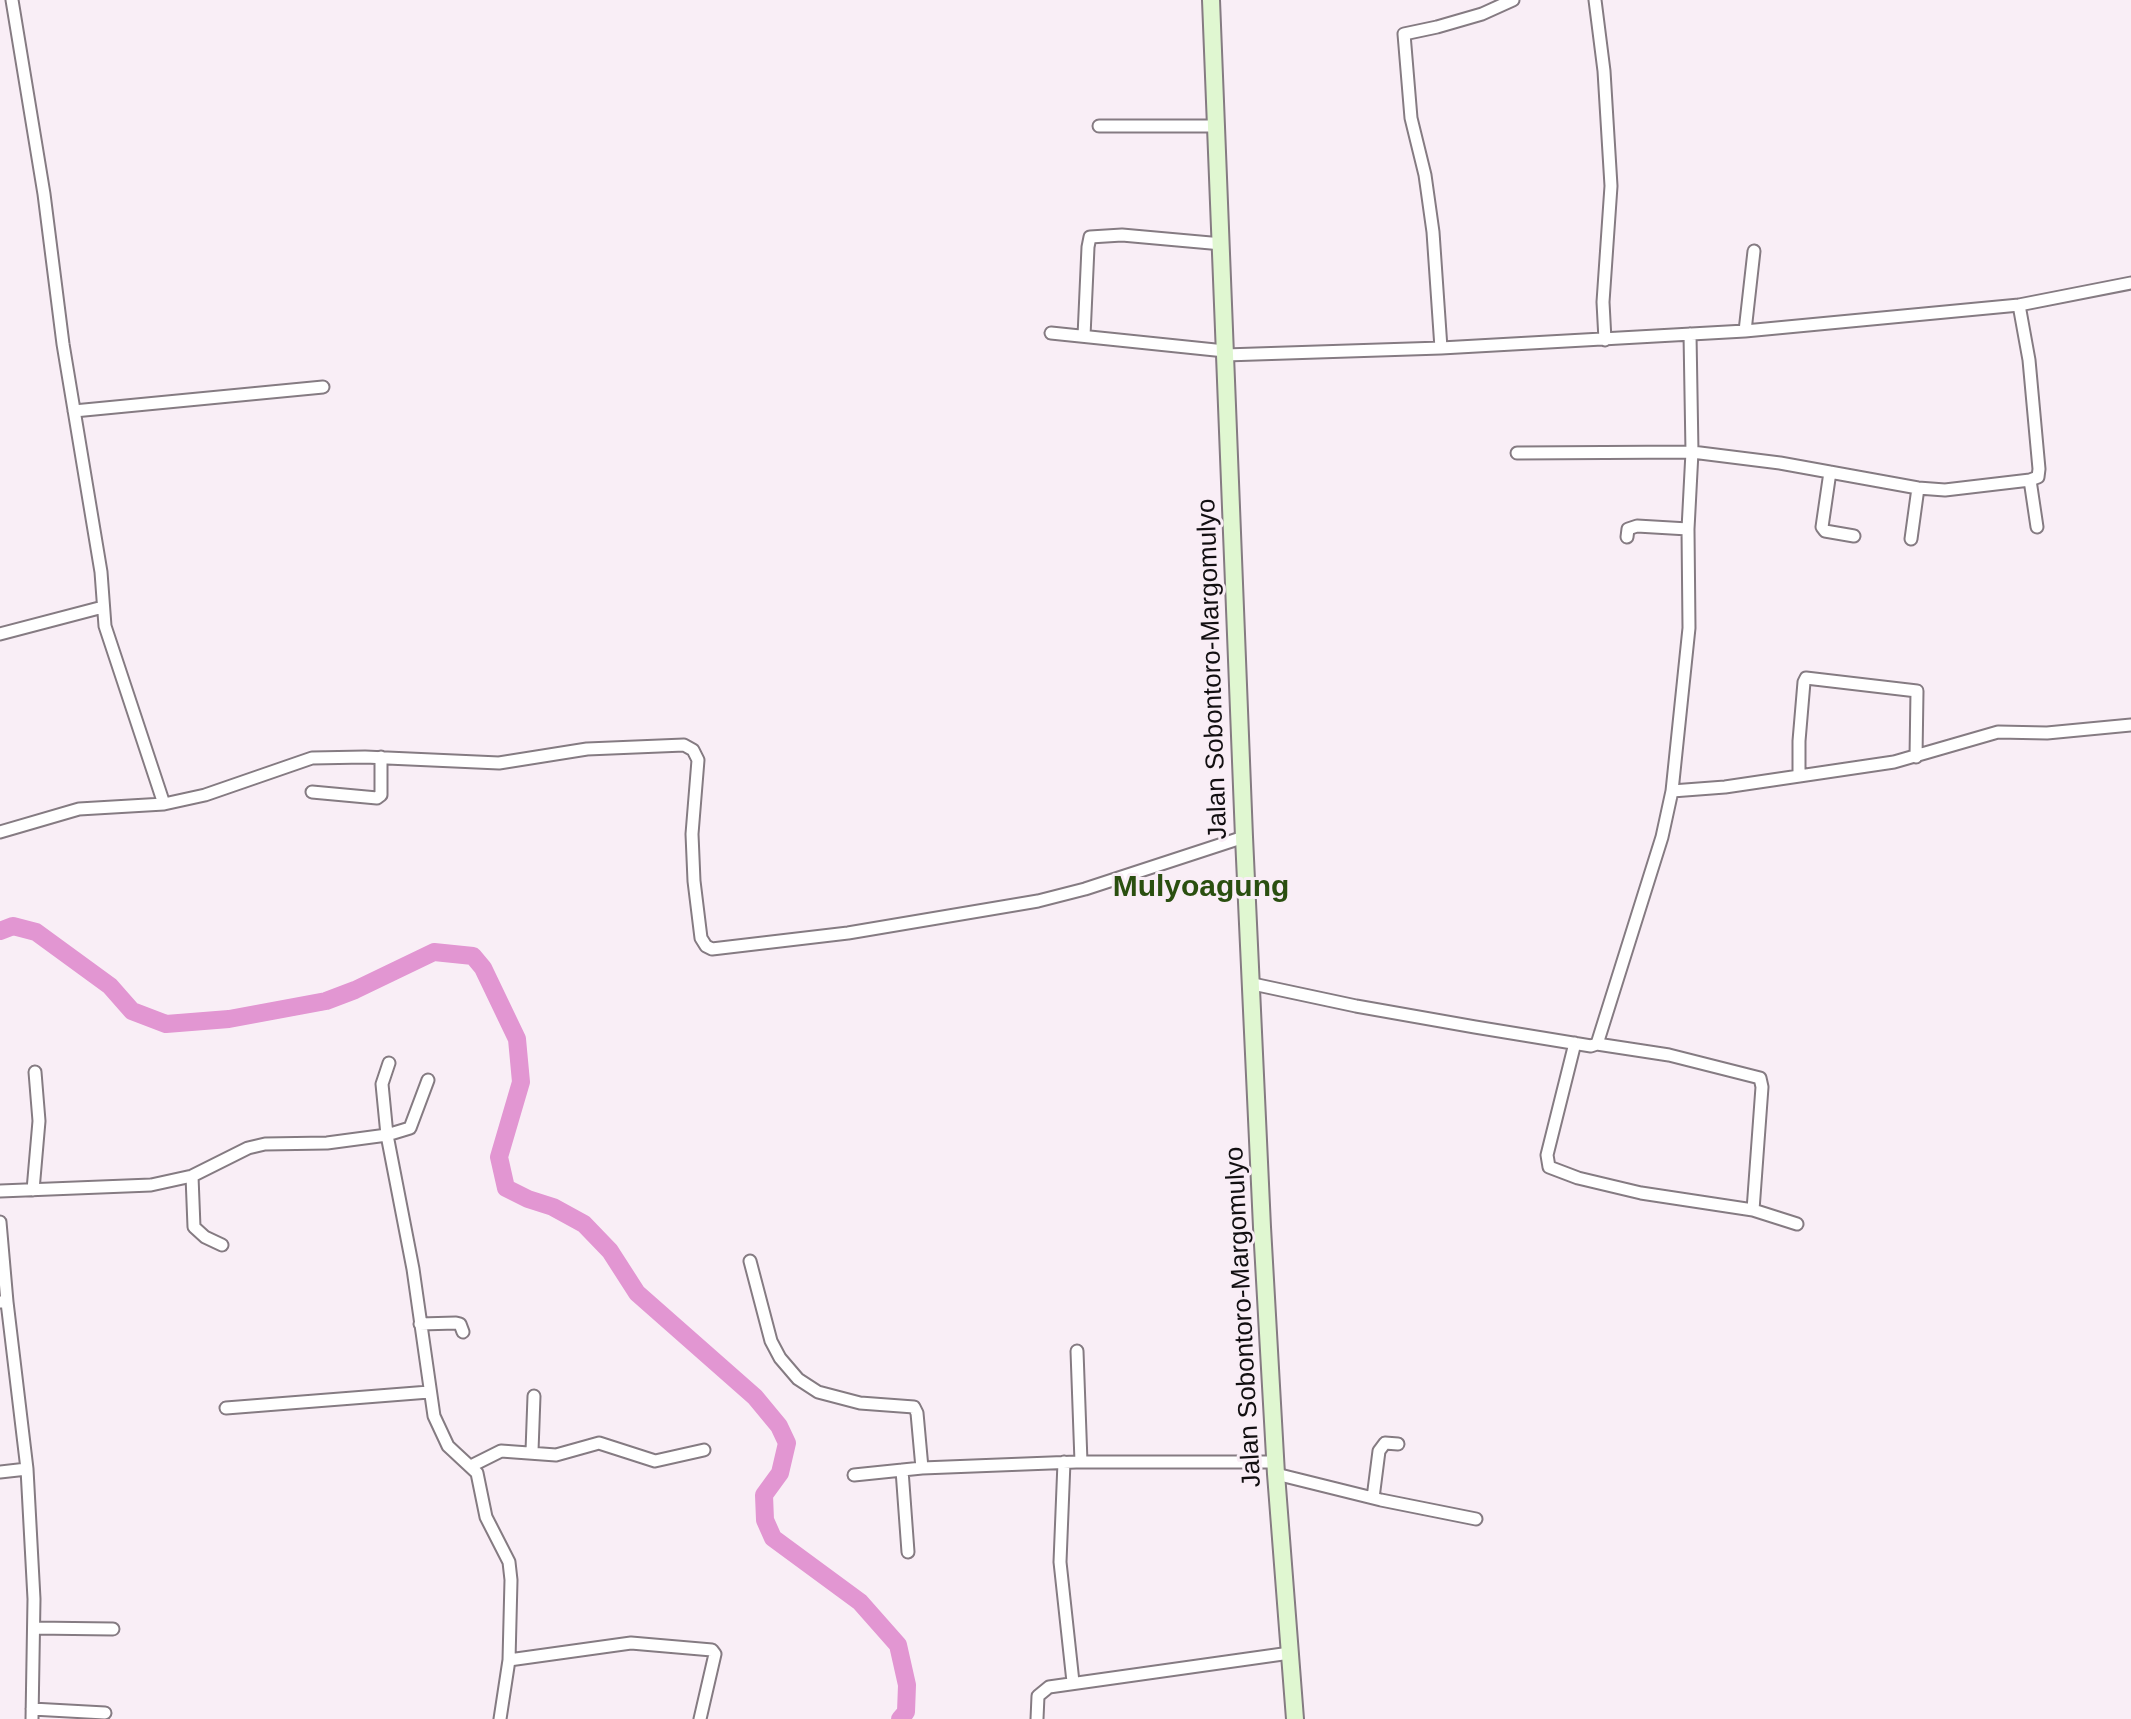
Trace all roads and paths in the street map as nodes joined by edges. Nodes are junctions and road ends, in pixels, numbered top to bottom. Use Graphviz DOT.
graph roads {
  1 [pos="12,0"];
  2 [pos="1211,0"];
  3 [pos="1513,0"];
  4 [pos="1595,0"];
  5 [pos="1099,126"];
  6 [pos="1217,126"];
  7 [pos="1222,244"];
  8 [pos="1754,251"];
  9 [pos="2131,283"];
  10 [pos="2019,305"];
  11 [pos="1745,331"];
  12 [pos="1051,333"];
  13 [pos="1690,334"];
  14 [pos="1084,336"];
  15 [pos="1605,340"];
  16 [pos="1441,348"];
  17 [pos="1225,353"];
  18 [pos="323,387"];
  19 [pos="74,411"];
  20 [pos="1692,452"];
  21 [pos="1517,453"];
  22 [pos="1830,472"];
  23 [pos="2030,480"];
  24 [pos="1918,488"];
  25 [pos="2037,527"];
  26 [pos="1688,529"];
  27 [pos="1854,536"];
  28 [pos="1627,537"];
  29 [pos="1911,539"];
  30 [pos="103,607"];
  31 [pos="0,634"];
  32 [pos="2131,725"];
  33 [pos="381,757"];
  34 [pos="1916,757"];
  35 [pos="1799,776"];
  36 [pos="1672,791"];
  37 [pos="312,792"];
  38 [pos="164,804"];
  39 [pos="0,832"];
  40 [pos="1244,837"];
  41 [pos="1253,984"];
  42 [pos="1575,1043"];
  43 [pos="1597,1044"];
  44 [pos="389,1063"];
  45 [pos="35,1072"];
  46 [pos="428,1080"];
  47 [pos="387,1135"];
  48 [pos="192,1176"];
  49 [pos="33,1190"];
  50 [pos="0,1191"];
  51 [pos="1753,1210"];
  52 [pos="0,1222"];
  53 [pos="1797,1224"];
  54 [pos="222,1245"];
  55 [pos="750,1261"];
  56 [pos="4,1302"];
  57 [pos="420,1324"];
  58 [pos="463,1332"];
  59 [pos="1077,1351"];
  60 [pos="429,1392"];
  61 [pos="534,1396"];
  62 [pos="226,1408"];
  63 [pos="1398,1444"];
  64 [pos="704,1450"];
  65 [pos="532,1451"];
  66 [pos="1064,1462"];
  67 [pos="1081,1462"];
  68 [pos="471,1466"];
  69 [pos="922,1468"];
  70 [pos="1276,1468"];
  71 [pos="27,1469"];
  72 [pos="902,1470"];
  73 [pos="0,1472"];
  74 [pos="854,1475"];
  75 [pos="1373,1498"];
  76 [pos="1476,1519"];
  77 [pos="908,1552"];
  78 [pos="34,1628"];
  79 [pos="113,1629"];
  80 [pos="1290,1653"];
  81 [pos="509,1660"];
  82 [pos="1073,1682"];
  83 [pos="105,1713"];
  84 [pos="32,1714"];
  85 [pos="500,1719"];
  86 [pos="700,1719"];
  87 [pos="1037,1719"];
  88 [pos="1295,1719"];
  1 -- 19 [label="street"];
  2 -- 6 [label="street, Jalan Sobontoro-Margomulyo"];
  3 -- 16 [label="street"];
  4 -- 15 [label="street"];
  5 -- 6 [label="street"];
  6 -- 7 [label="street, Jalan Sobontoro-Margomulyo"];
  7 -- 14 [label="street"];
  7 -- 17 [label="street, Jalan Sobontoro-Margomulyo"];
  8 -- 11 [label="street"];
  9 -- 10 [label="street"];
  10 -- 11 [label="street"];
  10 -- 23 [label="street"];
  11 -- 13 [label="street"];
  12 -- 14 [label="street"];
  13 -- 15 [label="street"];
  13 -- 20 [label="street"];
  14 -- 17 [label="street"];
  15 -- 16 [label="street"];
  16 -- 17 [label="street"];
  17 -- 40 [label="street, Jalan Sobontoro-Margomulyo"];
  18 -- 19 [label="street"];
  19 -- 30 [label="street"];
  20 -- 21 [label="street"];
  20 -- 22 [label="street"];
  20 -- 26 [label="street"];
  22 -- 24 [label="street"];
  22 -- 27 [label="street"];
  23 -- 24 [label="street"];
  23 -- 25 [label="street"];
  24 -- 29 [label="street"];
  26 -- 28 [label="street"];
  26 -- 36 [label="street"];
  30 -- 31 [label="street"];
  30 -- 38 [label="street"];
  32 -- 34 [label="street"];
  33 -- 37 [label="street"];
  33 -- 38 [label="street"];
  33 -- 40 [label="street"];
  34 -- 35 [label="street"];
  34 -- 35 [label="street"];
  35 -- 36 [label="street"];
  36 -- 43 [label="street"];
  38 -- 39 [label="street"];
  40 -- 41 [label="street, Jalan Sobontoro-Margomulyo"];
  41 -- 42 [label="street"];
  41 -- 70 [label="street, Jalan Sobontoro-Margomulyo"];
  42 -- 43 [label="street"];
  42 -- 51 [label="street"];
  43 -- 51 [label="street"];
  44 -- 47 [label="street"];
  45 -- 49 [label="street"];
  46 -- 47 [label="street"];
  47 -- 48 [label="street"];
  47 -- 57 [label="street"];
  48 -- 49 [label="street"];
  48 -- 54 [label="street"];
  49 -- 50 [label="street"];
  51 -- 53 [label="street"];
  52 -- 56 [label="street"];
  55 -- 69 [label="street"];
  56 -- 71 [label="street"];
  57 -- 58 [label="street"];
  57 -- 60 [label="street"];
  59 -- 67 [label="street"];
  60 -- 62 [label="street"];
  60 -- 68 [label="street"];
  61 -- 65 [label="street"];
  63 -- 75 [label="street"];
  64 -- 65 [label="street"];
  65 -- 68 [label="street"];
  66 -- 67 [label="street"];
  66 -- 69 [label="street"];
  66 -- 82 [label="street"];
  67 -- 70 [label="street"];
  68 -- 81 [label="street"];
  69 -- 72 [label="street"];
  70 -- 75 [label="street"];
  70 -- 80 [label="street, Jalan Sobontoro-Margomulyo"];
  71 -- 73 [label="street"];
  71 -- 78 [label="street"];
  72 -- 74 [label="street"];
  72 -- 77 [label="street"];
  75 -- 76 [label="street"];
  78 -- 79 [label="street"];
  78 -- 84 [label="street"];
  80 -- 82 [label="street"];
  80 -- 88 [label="street, Jalan Sobontoro-Margomulyo"];
  81 -- 85 [label="street"];
  81 -- 86 [label="street"];
  82 -- 87 [label="street"];
  83 -- 84 [label="street"];
}
